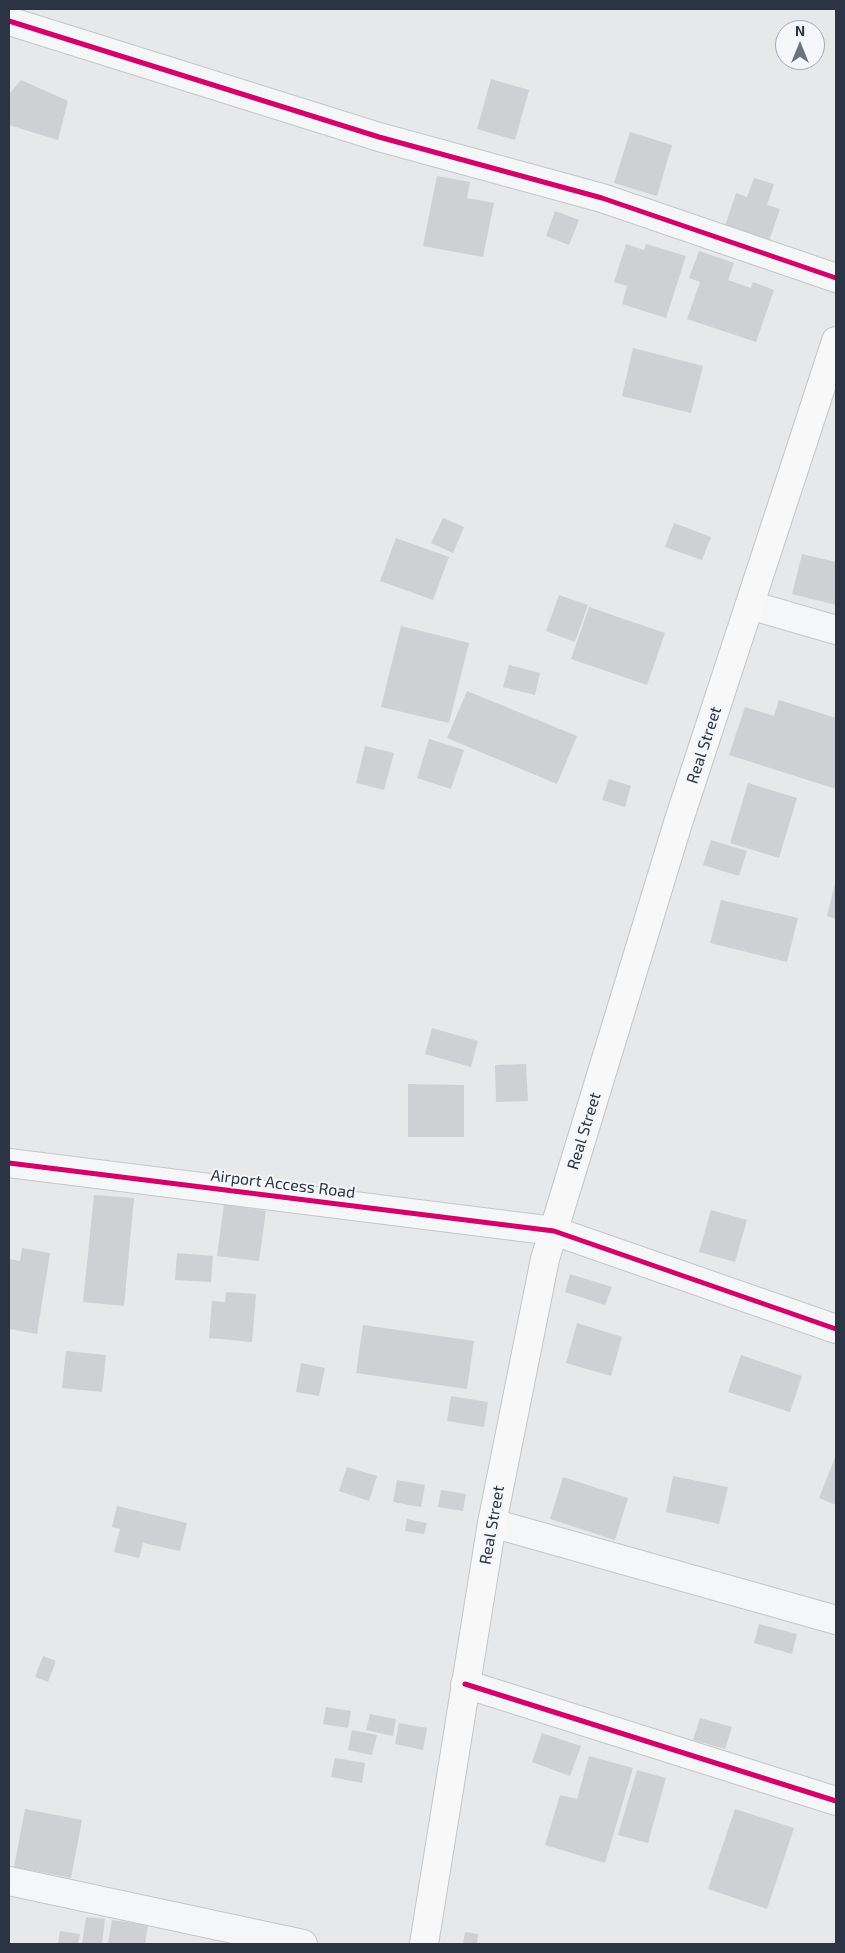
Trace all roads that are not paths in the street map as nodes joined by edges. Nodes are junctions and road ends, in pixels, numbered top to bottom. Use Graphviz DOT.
graph roads {
  1 [pos="9,21"];
  2 [pos="836,278"];
  3 [pos="836,341"];
  4 [pos="750,605"];
  5 [pos="836,630"];
  6 [pos="9,1163"];
  7 [pos="554,1231"];
  8 [pos="836,1329"];
  9 [pos="492,1523"];
  10 [pos="836,1620"];
  11 [pos="465,1684"];
  12 [pos="836,1801"];
  13 [pos="9,1881"];
  14 [pos="303,1944"];
  15 [pos="424,1944"];
  1 -- 2 [label="street"];
  3 -- 4 [label="main road, Real Street"];
  4 -- 5 [label="street"];
  4 -- 7 [label="main road, Real Street"];
  6 -- 7 [label="street, Airport Access Road"];
  7 -- 8 [label="street, Airport Access Road"];
  7 -- 9 [label="main road, Real Street"];
  9 -- 10 [label="street"];
  9 -- 11 [label="main road, Real Street"];
  11 -- 12 [label="street"];
  11 -- 15 [label="main road, Real Street"];
  13 -- 14 [label="street"];
}
